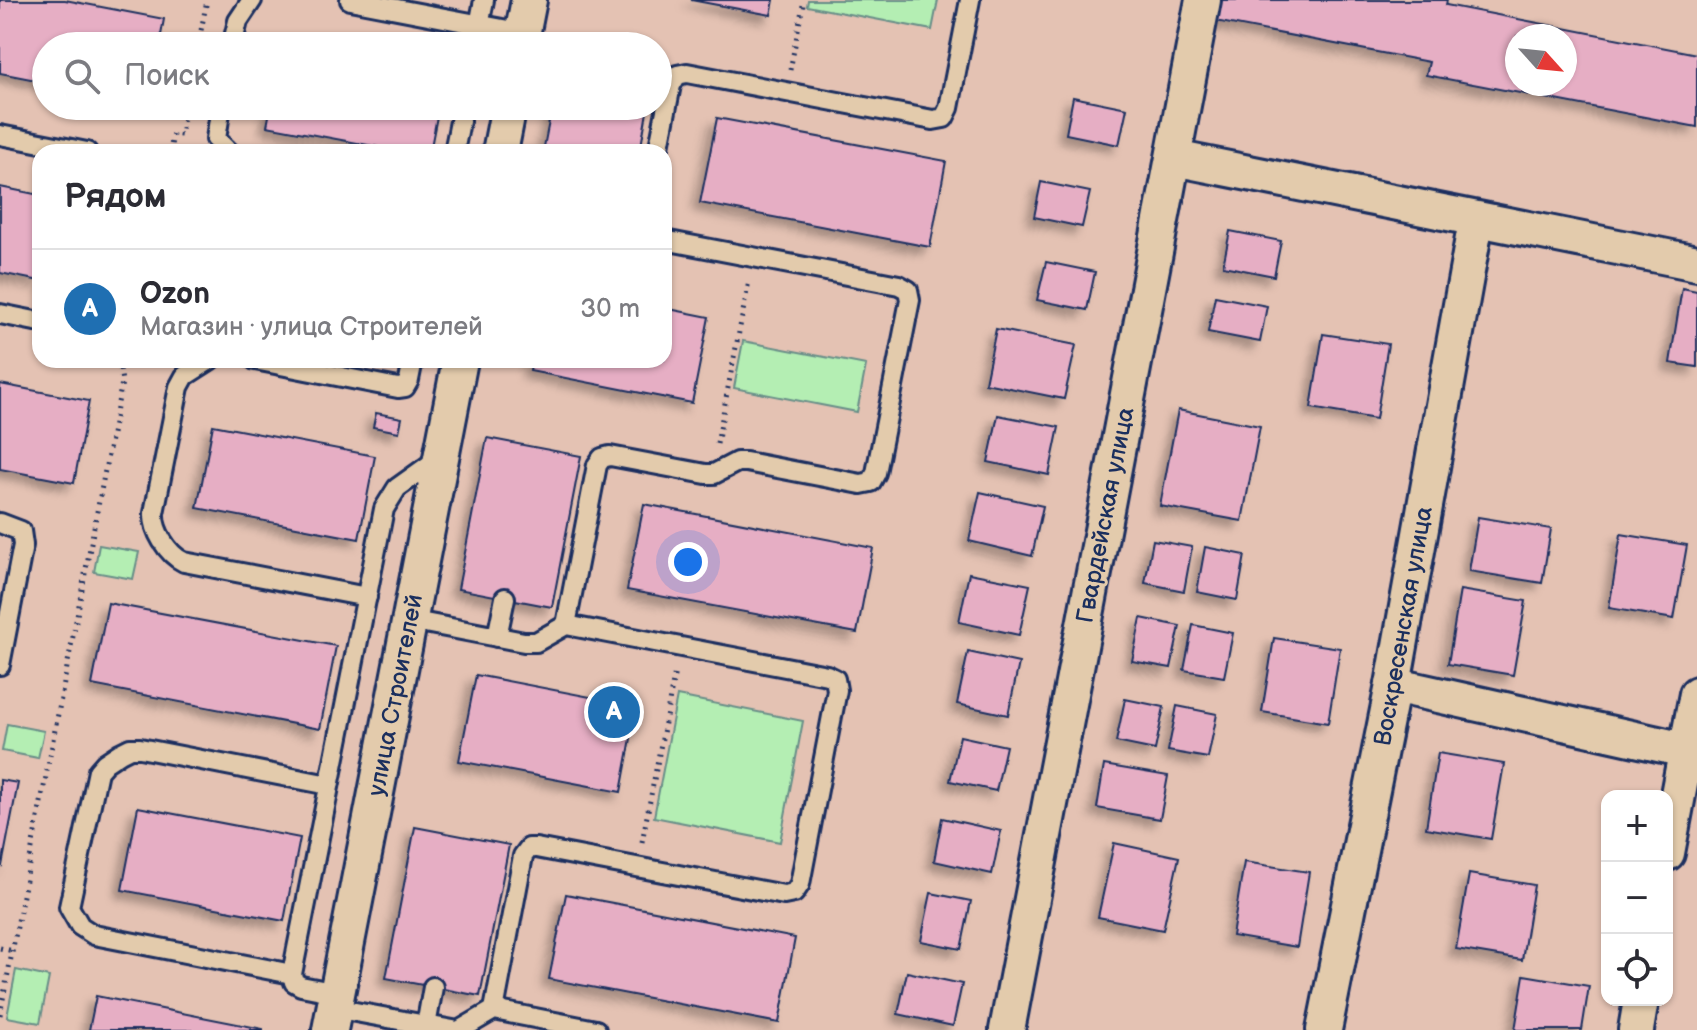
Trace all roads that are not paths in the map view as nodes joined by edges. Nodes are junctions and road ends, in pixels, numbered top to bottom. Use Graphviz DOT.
graph roads {
  1 [pos="252,0"];
  2 [pos="350,0"];
  3 [pos="484,0"];
  4 [pos="970,0"];
  5 [pos="1203,0"];
  6 [pos="479,25"];
  7 [pos="524,26"];
  8 [pos="235,32"];
  9 [pos="478,32"];
  10 [pos="672,83"];
  11 [pos="219,120"];
  12 [pos="460,120"];
  13 [pos="506,120"];
  14 [pos="664,120"];
  15 [pos="0,135"];
  16 [pos="46,144"];
  17 [pos="221,144"];
  18 [pos="456,144"];
  19 [pos="502,144"];
  20 [pos="660,144"];
  21 [pos="1174,158"];
  22 [pos="1476,221"];
  23 [pos="672,242"];
  24 [pos="1697,263"];
  25 [pos="0,314"];
  26 [pos="32,320"];
  27 [pos="198,368"];
  28 [pos="296,368"];
  29 [pos="411,368"];
  30 [pos="458,368"];
  31 [pos="441,456"];
  32 [pos="0,523"];
  33 [pos="367,597"];
  34 [pos="505,598"];
  35 [pos="409,620"];
  36 [pos="566,625"];
  37 [pos="497,637"];
  38 [pos="0,665"];
  39 [pos="1393,685"];
  40 [pos="1697,694"];
  41 [pos="1685,750"];
  42 [pos="329,785"];
  43 [pos="1673,819"];
  44 [pos="292,974"];
  45 [pos="433,987"];
  46 [pos="1640,1006"];
  47 [pos="334,1010"];
  48 [pos="494,1010"];
  49 [pos="426,1026"];
  50 [pos="453,1030"];
  51 [pos="460,1030"];
  52 [pos="596,1030"];
  53 [pos="1007,1030"];
  54 [pos="1324,1030"];
  55 [pos="1636,1030"];
  1 -- 8 [label="lane"];
  2 -- 6 [label="lane"];
  3 -- 6 [label="lane"];
  4 -- 10 [label="lane"];
  5 -- 21 [label="street, Гвардейская улица"];
  6 -- 7 [label="lane"];
  6 -- 9 [label="lane"];
  11 -- 17 [label="lane"];
  12 -- 18 [label="lane"];
  13 -- 19 [label="street"];
  14 -- 20 [label="lane"];
  15 -- 16 [label="lane"];
  21 -- 22 [label="street"];
  21 -- 53 [label="street, Гвардейская улица"];
  22 -- 24 [label="street"];
  22 -- 39 [label="street, Воскресенская улица"];
  23 -- 36 [label="lane"];
  25 -- 26 [label="lane"];
  27 -- 33 [label="lane"];
  28 -- 29 [label="lane"];
  30 -- 31 [label="street, улица Строителей"];
  31 -- 33 [label="lane"];
  31 -- 35 [label="street, улица Строителей"];
  32 -- 38 [label="lane"];
  33 -- 42 [label="lane"];
  34 -- 37 [label="lane"];
  35 -- 37 [label="lane"];
  35 -- 47 [label="street, улица Строителей"];
  36 -- 37 [label="lane"];
  36 -- 48 [label="lane"];
  39 -- 41 [label="street"];
  39 -- 54 [label="street, Воскресенская улица"];
  40 -- 41 [label="street"];
  41 -- 43 [label="street"];
  42 -- 44 [label="lane"];
  42 -- 44 [label="lane"];
  44 -- 47 [label="lane"];
  45 -- 49 [label="lane"];
  46 -- 55 [label="street"];
  47 -- 49 [label="lane"];
  48 -- 51 [label="lane"];
  48 -- 52 [label="lane"];
  49 -- 50 [label="lane"];
}
